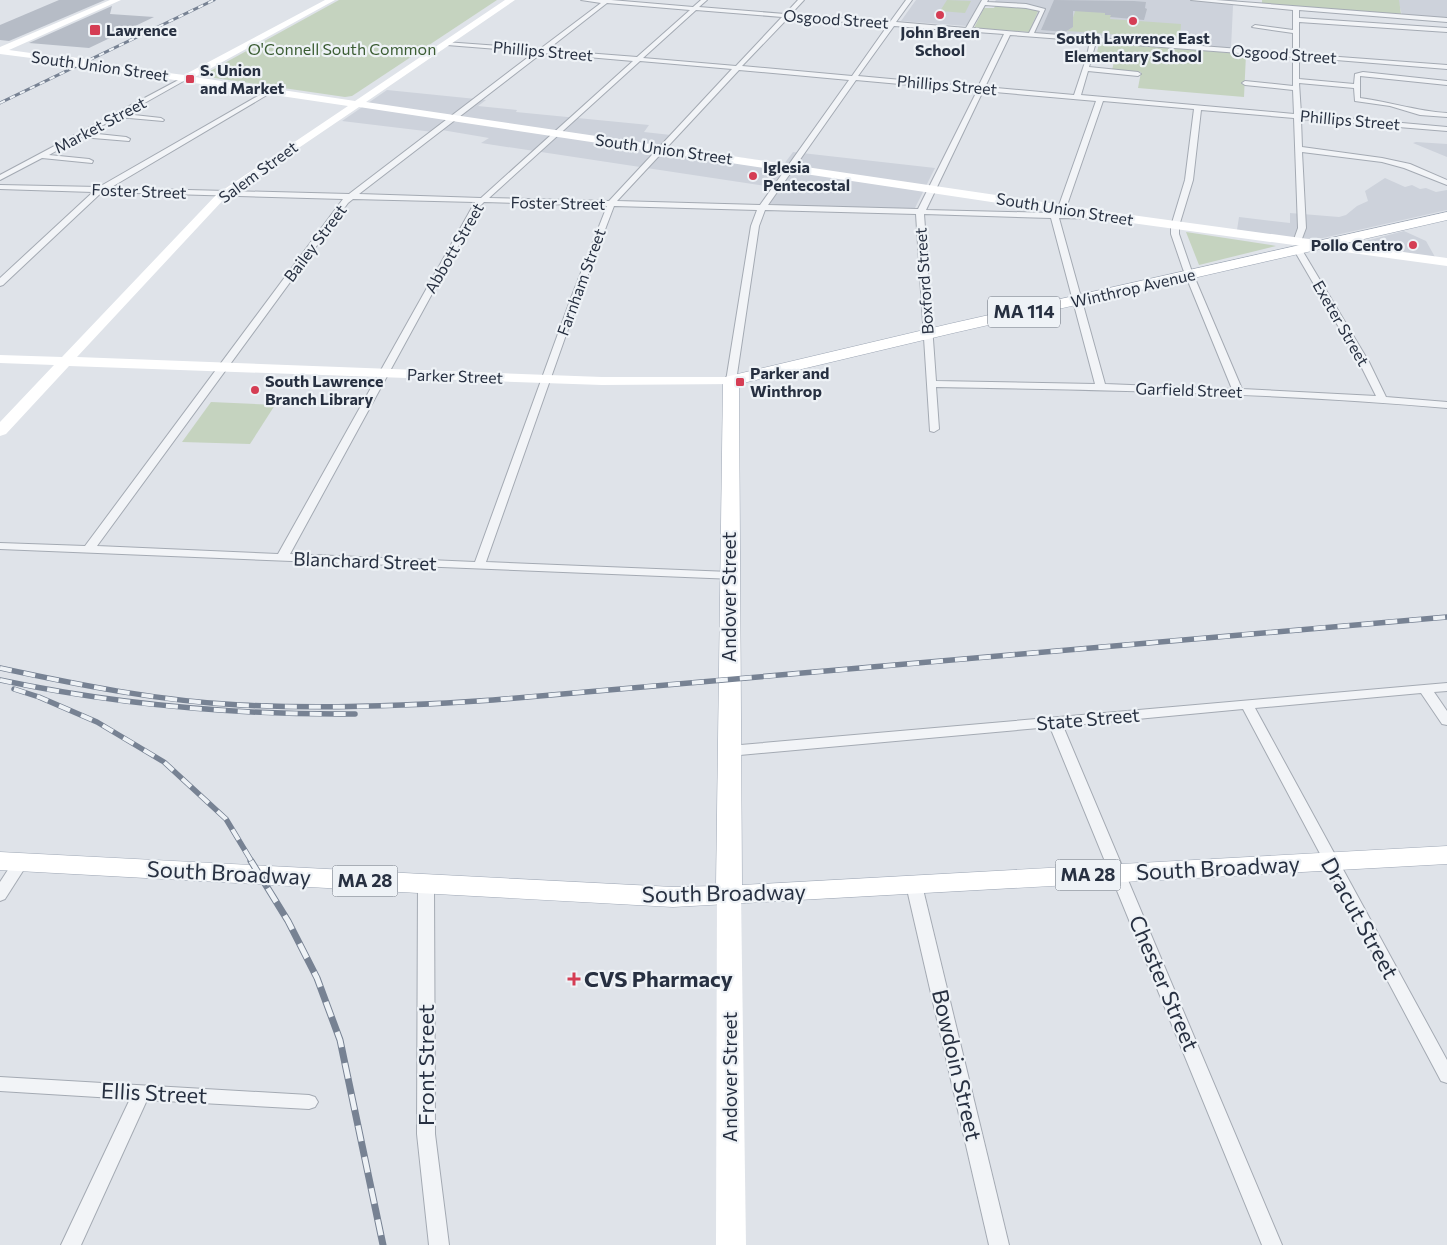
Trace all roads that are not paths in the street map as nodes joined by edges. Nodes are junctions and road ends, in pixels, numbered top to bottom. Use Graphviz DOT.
graph roads {
  1 [pos="117,0"];
  2 [pos="331,0"];
  3 [pos="511,0"];
  4 [pos="584,0"];
  5 [pos="704,0"];
  6 [pos="801,0"];
  7 [pos="908,0"];
  8 [pos="1194,0"];
  9 [pos="607,1"];
  10 [pos="985,1"];
  11 [pos="694,8"];
  12 [pos="1296,9"];
  13 [pos="788,16"];
  14 [pos="1297,20"];
  15 [pos="1447,20"];
  16 [pos="892,24"];
  17 [pos="1255,27"];
  18 [pos="968,30"];
  19 [pos="1447,30"];
  20 [pos="1296,32"];
  21 [pos="1008,33"];
  22 [pos="1031,34"];
  23 [pos="1093,39"];
  24 [pos="447,43"];
  25 [pos="0,50"];
  26 [pos="540,51"];
  27 [pos="1295,55"];
  28 [pos="638,59"];
  29 [pos="1447,67"];
  30 [pos="738,68"];
  31 [pos="1086,69"];
  32 [pos="1138,74"];
  33 [pos="186,78"];
  34 [pos="854,78"];
  35 [pos="1245,83"];
  36 [pos="1447,83"];
  37 [pos="1296,84"];
  38 [pos="1356,86"];
  39 [pos="982,88"];
  40 [pos="270,91"];
  41 [pos="1077,96"];
  42 [pos="1100,99"];
  43 [pos="358,103"];
  44 [pos="1198,107"];
  45 [pos="118,115"];
  46 [pos="1298,115"];
  47 [pos="1447,115"];
  48 [pos="453,117"];
  49 [pos="161,120"];
  50 [pos="1447,129"];
  51 [pos="557,133"];
  52 [pos="81,135"];
  53 [pos="126,139"];
  54 [pos="1299,149"];
  55 [pos="662,150"];
  56 [pos="41,156"];
  57 [pos="88,161"];
  58 [pos="789,167"];
  59 [pos="0,178"];
  60 [pos="1447,183"];
  61 [pos="0,187"];
  62 [pos="933,188"];
  63 [pos="100,190"];
  64 [pos="224,194"];
  65 [pos="351,197"];
  66 [pos="481,201"];
  67 [pos="612,204"];
  68 [pos="761,209"];
  69 [pos="1058,212"];
  70 [pos="920,213"];
  71 [pos="1447,216"];
  72 [pos="1175,225"];
  73 [pos="1318,245"];
  74 [pos="1298,246"];
  75 [pos="1447,262"];
  76 [pos="1190,275"];
  77 [pos="0,283"];
  78 [pos="1078,300"];
  79 [pos="928,334"];
  80 [pos="0,359"];
  81 [pos="65,362"];
  82 [pos="222,368"];
  83 [pos="384,374"];
  84 [pos="546,379"];
  85 [pos="730,381"];
  86 [pos="931,384"];
  87 [pos="1101,387"];
  88 [pos="1238,392"];
  89 [pos="1382,398"];
  90 [pos="1447,405"];
  91 [pos="934,430"];
  92 [pos="0,431"];
  93 [pos="0,546"];
  94 [pos="88,550"];
  95 [pos="282,558"];
  96 [pos="479,566"];
  97 [pos="730,576"];
  98 [pos="1447,687"];
  99 [pos="1425,689"];
  100 [pos="1247,705"];
  101 [pos="1447,721"];
  102 [pos="1055,722"];
  103 [pos="729,751"];
  104 [pos="1447,855"];
  105 [pos="10,862"];
  106 [pos="1330,862"];
  107 [pos="1118,873"];
  108 [pos="426,884"];
  109 [pos="914,885"];
  110 [pos="0,895"];
  111 [pos="730,895"];
  112 [pos="1447,1076"];
  113 [pos="0,1084"];
  114 [pos="142,1092"];
  115 [pos="308,1102"];
  116 [pos="71,1245"];
  117 [pos="439,1245"];
  118 [pos="731,1245"];
  119 [pos="999,1245"];
  120 [pos="1272,1245"];
  1 -- 25 [label="main road"];
  2 -- 33 [label="main road, Market Street"];
  3 -- 24 [label="main road, Salem Street"];
  4 -- 9 [label="street, Osgood Street"];
  5 -- 11 [label="street, Abbott Street"];
  6 -- 13 [label="street, Farnham Street"];
  7 -- 16 [label="street, Andover Street"];
  8 -- 12 [label="street"];
  9 -- 11 [label="street, Osgood Street"];
  9 -- 26 [label="street, Bailey Street"];
  10 -- 18 [label="street"];
  10 -- 22 [label="street"];
  11 -- 13 [label="street, Osgood Street"];
  11 -- 28 [label="street, Abbott Street"];
  12 -- 14 [label="street"];
  12 -- 15 [label="street"];
  13 -- 16 [label="street, Osgood Street"];
  13 -- 30 [label="street, Farnham Street"];
  14 -- 19 [label="street"];
  14 -- 20 [label="street"];
  16 -- 18 [label="street, Osgood Street"];
  16 -- 34 [label="street, Andover Street"];
  17 -- 20 [label="street"];
  18 -- 21 [label="street, Osgood Street"];
  20 -- 27 [label="street"];
  21 -- 22 [label="street, Osgood Street"];
  21 -- 39 [label="street, Boxford Street"];
  22 -- 23 [label="street, Osgood Street"];
  23 -- 27 [label="street, Osgood Street"];
  23 -- 31 [label="street"];
  24 -- 26 [label="street, Phillips Street"];
  24 -- 43 [label="main road, Salem Street"];
  25 -- 33 [label="main road, South Union Street, bridge"];
  26 -- 28 [label="street, Phillips Street"];
  26 -- 48 [label="street, Bailey Street"];
  27 -- 29 [label="street, Osgood Street"];
  27 -- 37 [label="street"];
  28 -- 30 [label="street, Phillips Street"];
  28 -- 51 [label="street, Abbott Street"];
  30 -- 34 [label="street, Phillips Street"];
  30 -- 55 [label="street, Farnham Street"];
  31 -- 32 [label="street"];
  31 -- 41 [label="street"];
  33 -- 40 [label="main road, South Union Street"];
  33 -- 45 [label="street, Market Street"];
  34 -- 39 [label="street, Phillips Street"];
  34 -- 58 [label="street, Andover Street"];
  35 -- 37 [label="street"];
  36 -- 38 [label="street"];
  37 -- 38 [label="street"];
  37 -- 46 [label="street"];
  38 -- 47 [label="street"];
  39 -- 41 [label="street, Phillips Street"];
  39 -- 62 [label="street, Boxford Street"];
  40 -- 43 [label="main road, South Union Street"];
  40 -- 63 [label="street"];
  41 -- 42 [label="street, Phillips Street"];
  42 -- 44 [label="street, Phillips Street"];
  42 -- 69 [label="street"];
  43 -- 48 [label="main road, South Union Street"];
  43 -- 64 [label="main road, Salem Street"];
  44 -- 46 [label="street, Phillips Street"];
  44 -- 72 [label="street"];
  45 -- 49 [label="street"];
  45 -- 52 [label="street, Market Street"];
  46 -- 50 [label="street, Phillips Street"];
  46 -- 54 [label="street"];
  48 -- 51 [label="main road, South Union Street"];
  48 -- 65 [label="street, Bailey Street"];
  51 -- 55 [label="main road, South Union Street"];
  51 -- 66 [label="street, Abbott Street"];
  52 -- 53 [label="street"];
  52 -- 56 [label="street, Market Street"];
  54 -- 60 [label="street"];
  54 -- 74 [label="street"];
  55 -- 58 [label="main road, South Union Street"];
  55 -- 67 [label="street, Farnham Street"];
  56 -- 57 [label="street"];
  56 -- 59 [label="street, Market Street"];
  58 -- 62 [label="main road, South Union Street"];
  58 -- 68 [label="street, Andover Street"];
  61 -- 63 [label="street, Foster Street"];
  62 -- 69 [label="main road, South Union Street"];
  62 -- 70 [label="street, Boxford Street"];
  63 -- 64 [label="street, Foster Street"];
  63 -- 77 [label="street"];
  64 -- 65 [label="street, Foster Street"];
  64 -- 81 [label="main road, Salem Street"];
  65 -- 66 [label="street, Foster Street"];
  65 -- 82 [label="street, Bailey Street"];
  66 -- 67 [label="street, Foster Street"];
  66 -- 83 [label="street, Abbott Street"];
  67 -- 68 [label="street, Foster Street"];
  67 -- 84 [label="street, Farnham Street"];
  68 -- 70 [label="street, Foster Street"];
  68 -- 85 [label="street, Andover Street"];
  69 -- 70 [label="street, Foster Street"];
  69 -- 72 [label="main road, South Union Street"];
  69 -- 78 [label="street"];
  70 -- 79 [label="street, Boxford Street"];
  71 -- 73 [label="main road, Winthrop Avenue / MA 114"];
  72 -- 74 [label="main road, South Union Street"];
  72 -- 76 [label="street"];
  73 -- 74 [label="main road, Winthrop Avenue / MA 114"];
  73 -- 75 [label="main road"];
  74 -- 76 [label="main road, Winthrop Avenue / MA 114"];
  74 -- 89 [label="street, Exeter Street"];
  76 -- 78 [label="main road, Winthrop Avenue / MA 114"];
  76 -- 88 [label="street"];
  78 -- 79 [label="main road, Winthrop Avenue / MA 114"];
  78 -- 87 [label="street"];
  79 -- 85 [label="main road, Winthrop Avenue / MA 114"];
  79 -- 86 [label="street, Boxford Street"];
  80 -- 81 [label="main road, Parker Street / MA 114"];
  81 -- 82 [label="main road, Parker Street / MA 114"];
  81 -- 92 [label="main road, Salem Street"];
  82 -- 83 [label="main road, Parker Street / MA 114"];
  82 -- 94 [label="street, Bailey Street"];
  83 -- 84 [label="main road, Parker Street / MA 114"];
  83 -- 95 [label="street, Abbott Street"];
  84 -- 85 [label="main road, Parker Street / MA 114"];
  84 -- 96 [label="street, Farnham Street"];
  85 -- 97 [label="main road, Andover Street"];
  86 -- 87 [label="street, Garfield Street"];
  86 -- 91 [label="street, Boxford Street"];
  87 -- 88 [label="street, Garfield Street"];
  88 -- 89 [label="street, Garfield Street"];
  89 -- 90 [label="street, Garfield Street"];
  93 -- 94 [label="street, Blanchard Street"];
  94 -- 95 [label="street, Blanchard Street"];
  95 -- 96 [label="street, Blanchard Street"];
  96 -- 97 [label="street, Blanchard Street"];
  97 -- 103 [label="main road, Andover Street"];
  98 -- 99 [label="street, State Street"];
  99 -- 100 [label="street, State Street"];
  99 -- 101 [label="street"];
  100 -- 102 [label="street, State Street"];
  100 -- 106 [label="street, Dracut Street"];
  102 -- 103 [label="street, State Street"];
  102 -- 107 [label="street, Chester Street"];
  103 -- 111 [label="main road, Andover Street"];
  104 -- 106 [label="main road, South Broadway / MA 28"];
  105 -- 108 [label="main road, South Broadway / MA 28"];
  105 -- 110 [label="street"];
  106 -- 107 [label="main road, South Broadway / MA 28"];
  106 -- 112 [label="street, Dracut Street"];
  107 -- 109 [label="main road, South Broadway / MA 28"];
  107 -- 120 [label="street, Chester Street"];
  108 -- 111 [label="main road, South Broadway / MA 28"];
  108 -- 117 [label="street, Front Street"];
  109 -- 111 [label="main road, South Broadway / MA 28"];
  109 -- 119 [label="street, Bowdoin Street"];
  111 -- 118 [label="main road, Andover Street"];
  113 -- 114 [label="street, Ellis Street"];
  114 -- 115 [label="street, Ellis Street"];
  114 -- 116 [label="street"];
}
